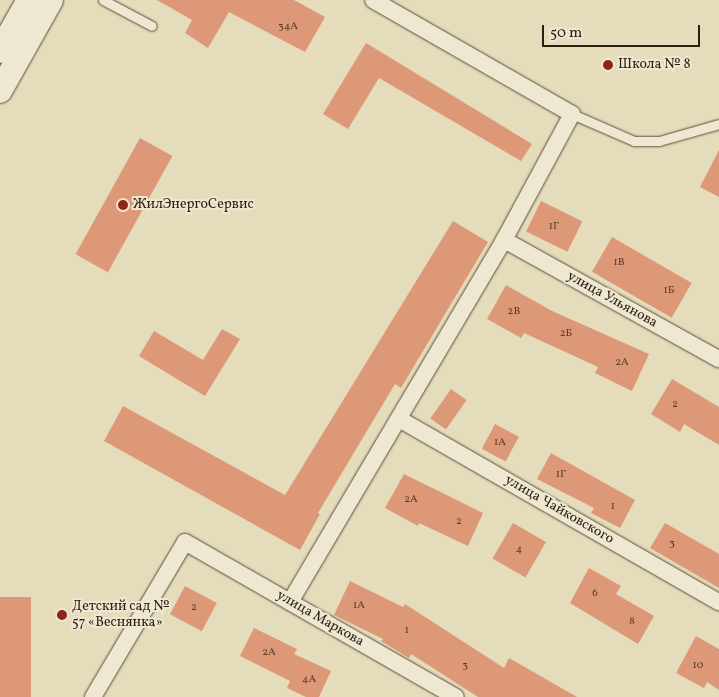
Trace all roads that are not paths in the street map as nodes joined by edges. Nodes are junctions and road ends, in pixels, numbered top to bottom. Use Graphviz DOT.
graph roads {
  1 [pos="29,0"];
  2 [pos="51,0"];
  3 [pos="103,0"];
  4 [pos="373,0"];
  5 [pos="152,26"];
  6 [pos="0,52"];
  7 [pos="0,91"];
  8 [pos="572,114"];
  9 [pos="719,124"];
  10 [pos="504,240"];
  11 [pos="719,359"];
  12 [pos="398,419"];
  13 [pos="290,602"];
  14 [pos="719,602"];
  15 [pos="93,697"];
  16 [pos="456,697"];
  1 -- 6 [label="main road"];
  2 -- 7 [label="main road"];
  3 -- 5 [label="lane"];
  4 -- 8 [label="street"];
  8 -- 9 [label="lane"];
  8 -- 10 [label="street"];
  10 -- 11 [label="street, улица Ульянова"];
  10 -- 12 [label="street"];
  12 -- 13 [label="street"];
  12 -- 14 [label="street, улица Чайковского"];
  13 -- 15 [label="street, улица Маркова"];
  13 -- 16 [label="street, улица Маркова"];
}
